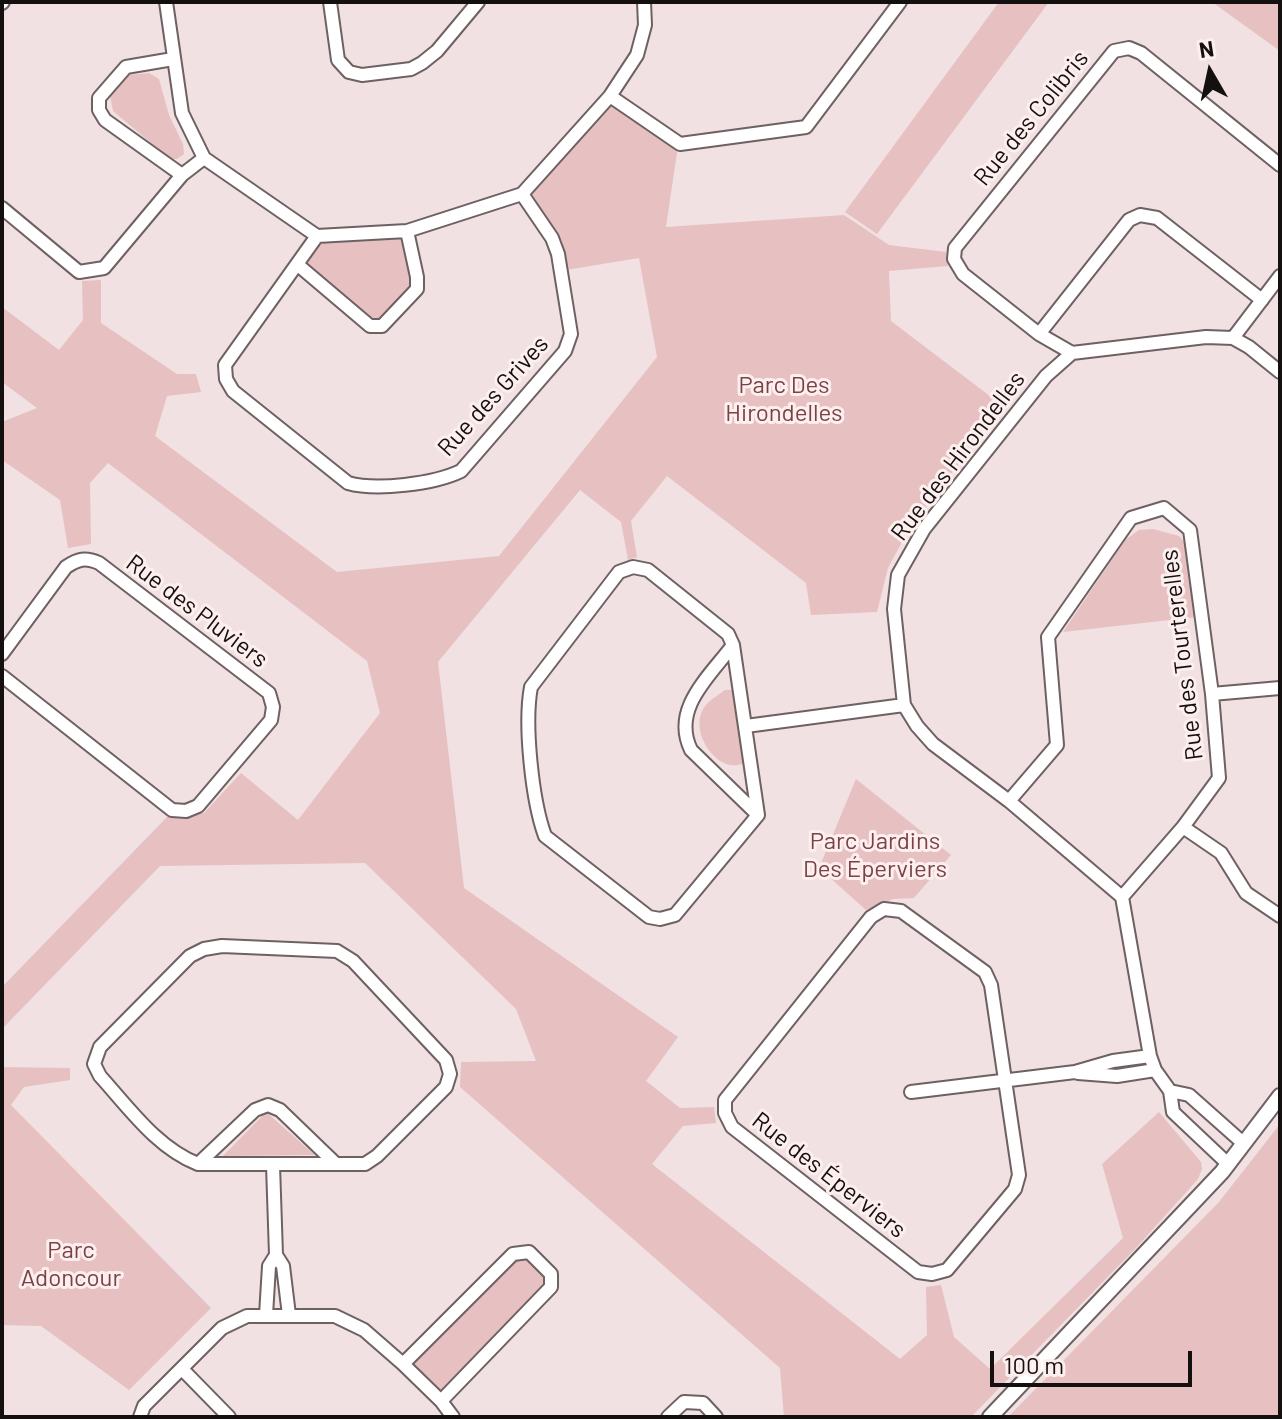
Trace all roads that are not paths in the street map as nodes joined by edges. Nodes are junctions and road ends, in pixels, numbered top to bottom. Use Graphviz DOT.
graph roads {
  1 [pos="166,2"];
  2 [pos="330,2"];
  3 [pos="478,2"];
  4 [pos="644,2"];
  5 [pos="900,2"];
  6 [pos="173,59"];
  7 [pos="610,96"];
  8 [pos="204,158"];
  9 [pos="1280,165"];
  10 [pos="182,175"];
  11 [pos="522,194"];
  12 [pos="2,208"];
  13 [pos="407,231"];
  14 [pos="317,236"];
  15 [pos="298,265"];
  16 [pos="1280,276"];
  17 [pos="1262,300"];
  18 [pos="1039,334"];
  19 [pos="1233,338"];
  20 [pos="1072,353"];
  21 [pos="1280,372"];
  22 [pos="733,645"];
  23 [pos="2,654"];
  24 [pos="2,676"];
  25 [pos="1280,688"];
  26 [pos="1212,694"];
  27 [pos="904,705"];
  28 [pos="746,726"];
  29 [pos="1009,801"];
  30 [pos="758,815"];
  31 [pos="1183,827"];
  32 [pos="1122,897"];
  33 [pos="1280,916"];
  34 [pos="1150,1056"];
  35 [pos="1155,1070"];
  36 [pos="1075,1072"];
  37 [pos="1005,1080"];
  38 [pos="1170,1091"];
  39 [pos="911,1092"];
  40 [pos="1280,1096"];
  41 [pos="1243,1143"];
  42 [pos="1227,1163"];
  43 [pos="198,1164"];
  44 [pos="336,1164"];
  45 [pos="273,1165"];
  46 [pos="276,1255"];
  47 [pos="266,1315"];
  48 [pos="289,1315"];
  49 [pos="403,1364"];
  50 [pos="182,1369"];
  51 [pos="441,1401"];
  52 [pos="140,1417"];
  53 [pos="229,1417"];
  54 [pos="453,1417"];
  55 [pos="668,1417"];
  56 [pos="716,1417"];
  57 [pos="990,1417"];
  1 -- 6 [label="street"];
  2 -- 3 [label="street"];
  4 -- 7 [label="street"];
  5 -- 7 [label="street"];
  6 -- 8 [label="street"];
  6 -- 10 [label="street"];
  7 -- 11 [label="street"];
  8 -- 10 [label="street"];
  8 -- 14 [label="street"];
  9 -- 18 [label="street, Rue des Colibris"];
  10 -- 12 [label="street"];
  11 -- 13 [label="street"];
  11 -- 15 [label="street, Rue des Grives"];
  13 -- 14 [label="street"];
  13 -- 15 [label="street"];
  14 -- 15 [label="street"];
  16 -- 17 [label="street"];
  17 -- 18 [label="street"];
  17 -- 19 [label="street"];
  18 -- 20 [label="street, Rue des Colibris"];
  19 -- 20 [label="street"];
  19 -- 21 [label="street"];
  20 -- 27 [label="street, Rue des Hirondelles"];
  22 -- 28 [label="street"];
  22 -- 30 [label="street"];
  22 -- 30 [label="street"];
  23 -- 24 [label="street, Rue des Pluviers"];
  25 -- 26 [label="street"];
  26 -- 29 [label="street, Rue des Tourterelles"];
  26 -- 31 [label="street, Rue des Tourterelles"];
  27 -- 28 [label="street"];
  27 -- 29 [label="street"];
  28 -- 30 [label="street"];
  29 -- 32 [label="street"];
  31 -- 32 [label="street, Rue des Tourterelles"];
  31 -- 33 [label="street"];
  32 -- 34 [label="street"];
  34 -- 35 [label="street"];
  34 -- 36 [label="street"];
  35 -- 36 [label="street"];
  35 -- 38 [label="street"];
  36 -- 37 [label="street"];
  37 -- 37 [label="street, Rue des Éperviers"];
  37 -- 39 [label="street"];
  38 -- 41 [label="street"];
  38 -- 42 [label="street"];
  40 -- 41 [label="street"];
  41 -- 42 [label="street"];
  42 -- 57 [label="street"];
  43 -- 44 [label="street"];
  43 -- 44 [label="street"];
  43 -- 45 [label="street"];
  44 -- 45 [label="street"];
  45 -- 46 [label="street"];
  46 -- 47 [label="street"];
  46 -- 48 [label="street"];
  47 -- 48 [label="street"];
  47 -- 50 [label="street"];
  48 -- 49 [label="street"];
  49 -- 51 [label="street"];
  49 -- 51 [label="street"];
  50 -- 52 [label="street"];
  50 -- 53 [label="street"];
  51 -- 54 [label="street"];
  55 -- 56 [label="street"];
}
